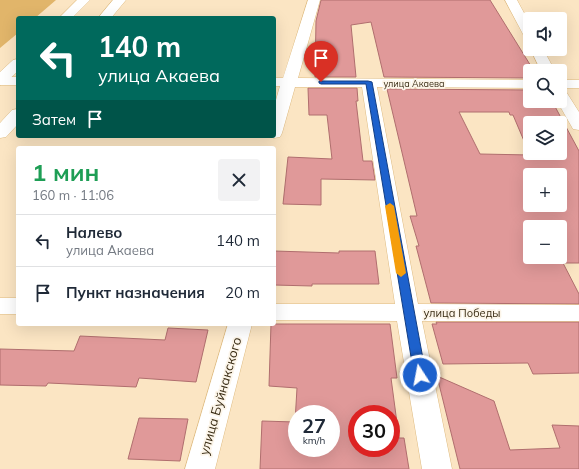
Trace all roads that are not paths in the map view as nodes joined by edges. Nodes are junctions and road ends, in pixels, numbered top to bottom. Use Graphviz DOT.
graph roads {
  1 [pos="84,0"];
  2 [pos="120,0"];
  3 [pos="314,0"];
  4 [pos="511,0"];
  5 [pos="67,16"];
  6 [pos="106,16"];
  7 [pos="523,23"];
  8 [pos="16,65"];
  9 [pos="0,81"];
  10 [pos="16,81"];
  11 [pos="282,82"];
  12 [pos="368,82"];
  13 [pos="523,84"];
  14 [pos="567,84"];
  15 [pos="579,84"];
  16 [pos="567,105"];
  17 [pos="16,116"];
  18 [pos="276,122"];
  19 [pos="579,125"];
  20 [pos="0,133"];
  21 [pos="0,306"];
  22 [pos="16,306"];
  23 [pos="276,312"];
  24 [pos="408,313"];
  25 [pos="579,313"];
  26 [pos="239,326"];
  27 [pos="200,469"];
  28 [pos="437,469"];
  1 -- 5 [label="main road"];
  2 -- 6 [label="main road"];
  3 -- 11 [label="street"];
  4 -- 7 [label="street"];
  8 -- 9 [label="main road"];
  9 -- 10 [label="street"];
  11 -- 12 [label="street, улица Акаева"];
  11 -- 18 [label="street"];
  12 -- 13 [label="street, улица Акаева"];
  12 -- 24 [label="street"];
  14 -- 15 [label="street"];
  16 -- 19 [label="street"];
  17 -- 20 [label="main road"];
  21 -- 22 [label="street"];
  23 -- 24 [label="street, улица Победы"];
  24 -- 25 [label="street, улица Победы"];
  24 -- 28 [label="street"];
  26 -- 27 [label="street, улица Буйнакского"];
}
